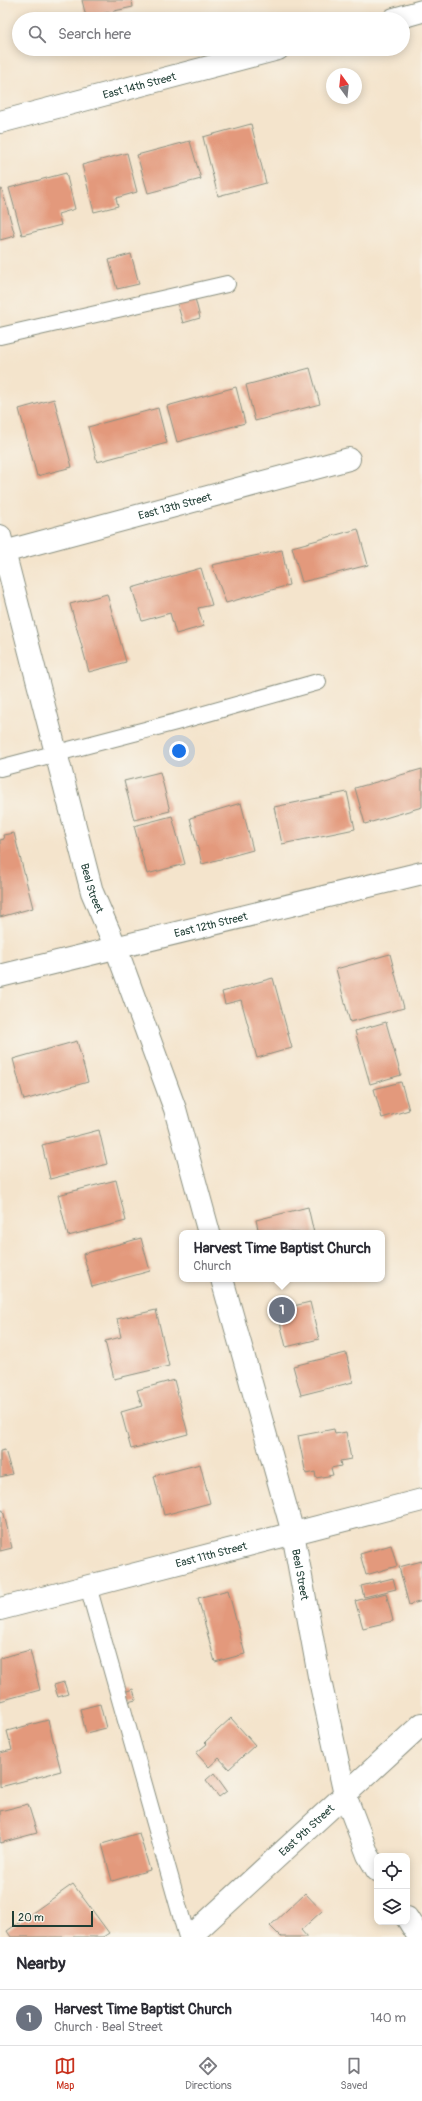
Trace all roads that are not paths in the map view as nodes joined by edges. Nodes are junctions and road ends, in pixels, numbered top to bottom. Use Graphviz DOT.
graph roads {
  1 [pos="251,56"];
  2 [pos="0,122"];
  3 [pos="227,284"];
  4 [pos="0,336"];
  5 [pos="349,460"];
  6 [pos="1,547"];
  7 [pos="318,682"];
  8 [pos="56,754"];
  9 [pos="0,768"];
  10 [pos="422,873"];
  11 [pos="116,948"];
  12 [pos="0,976"];
  13 [pos="208,1230"];
  14 [pos="223,1282"];
  15 [pos="422,1500"];
  16 [pos="293,1534"];
  17 [pos="88,1586"];
  18 [pos="0,1609"];
  19 [pos="422,1724"];
  20 [pos="345,1795"];
  21 [pos="374,1865"];
  22 [pos="410,1923"];
  23 [pos="187,1937"];
  24 [pos="190,1937"];
  25 [pos="419,1937"];
  1 -- 2 [label="street, East 14th Street"];
  3 -- 4 [label="lane"];
  5 -- 6 [label="street, East 13th Street"];
  6 -- 8 [label="street, Beal Street"];
  7 -- 8 [label="lane"];
  8 -- 9 [label="lane"];
  8 -- 11 [label="street, Beal Street"];
  10 -- 11 [label="street, East 12th Street"];
  11 -- 12 [label="street, East 12th Street"];
  11 -- 13 [label="street, Beal Street"];
  14 -- 16 [label="street, Beal Street"];
  15 -- 16 [label="street, East 11th Street"];
  16 -- 17 [label="street, East 11th Street"];
  16 -- 20 [label="street, Beal Street"];
  17 -- 18 [label="street, East 11th Street"];
  17 -- 23 [label="lane"];
  19 -- 20 [label="street, East 9th Street"];
  20 -- 21 [label="street, Beal Street"];
  20 -- 24 [label="street, East 9th Street"];
  22 -- 25 [label="street"];
}
